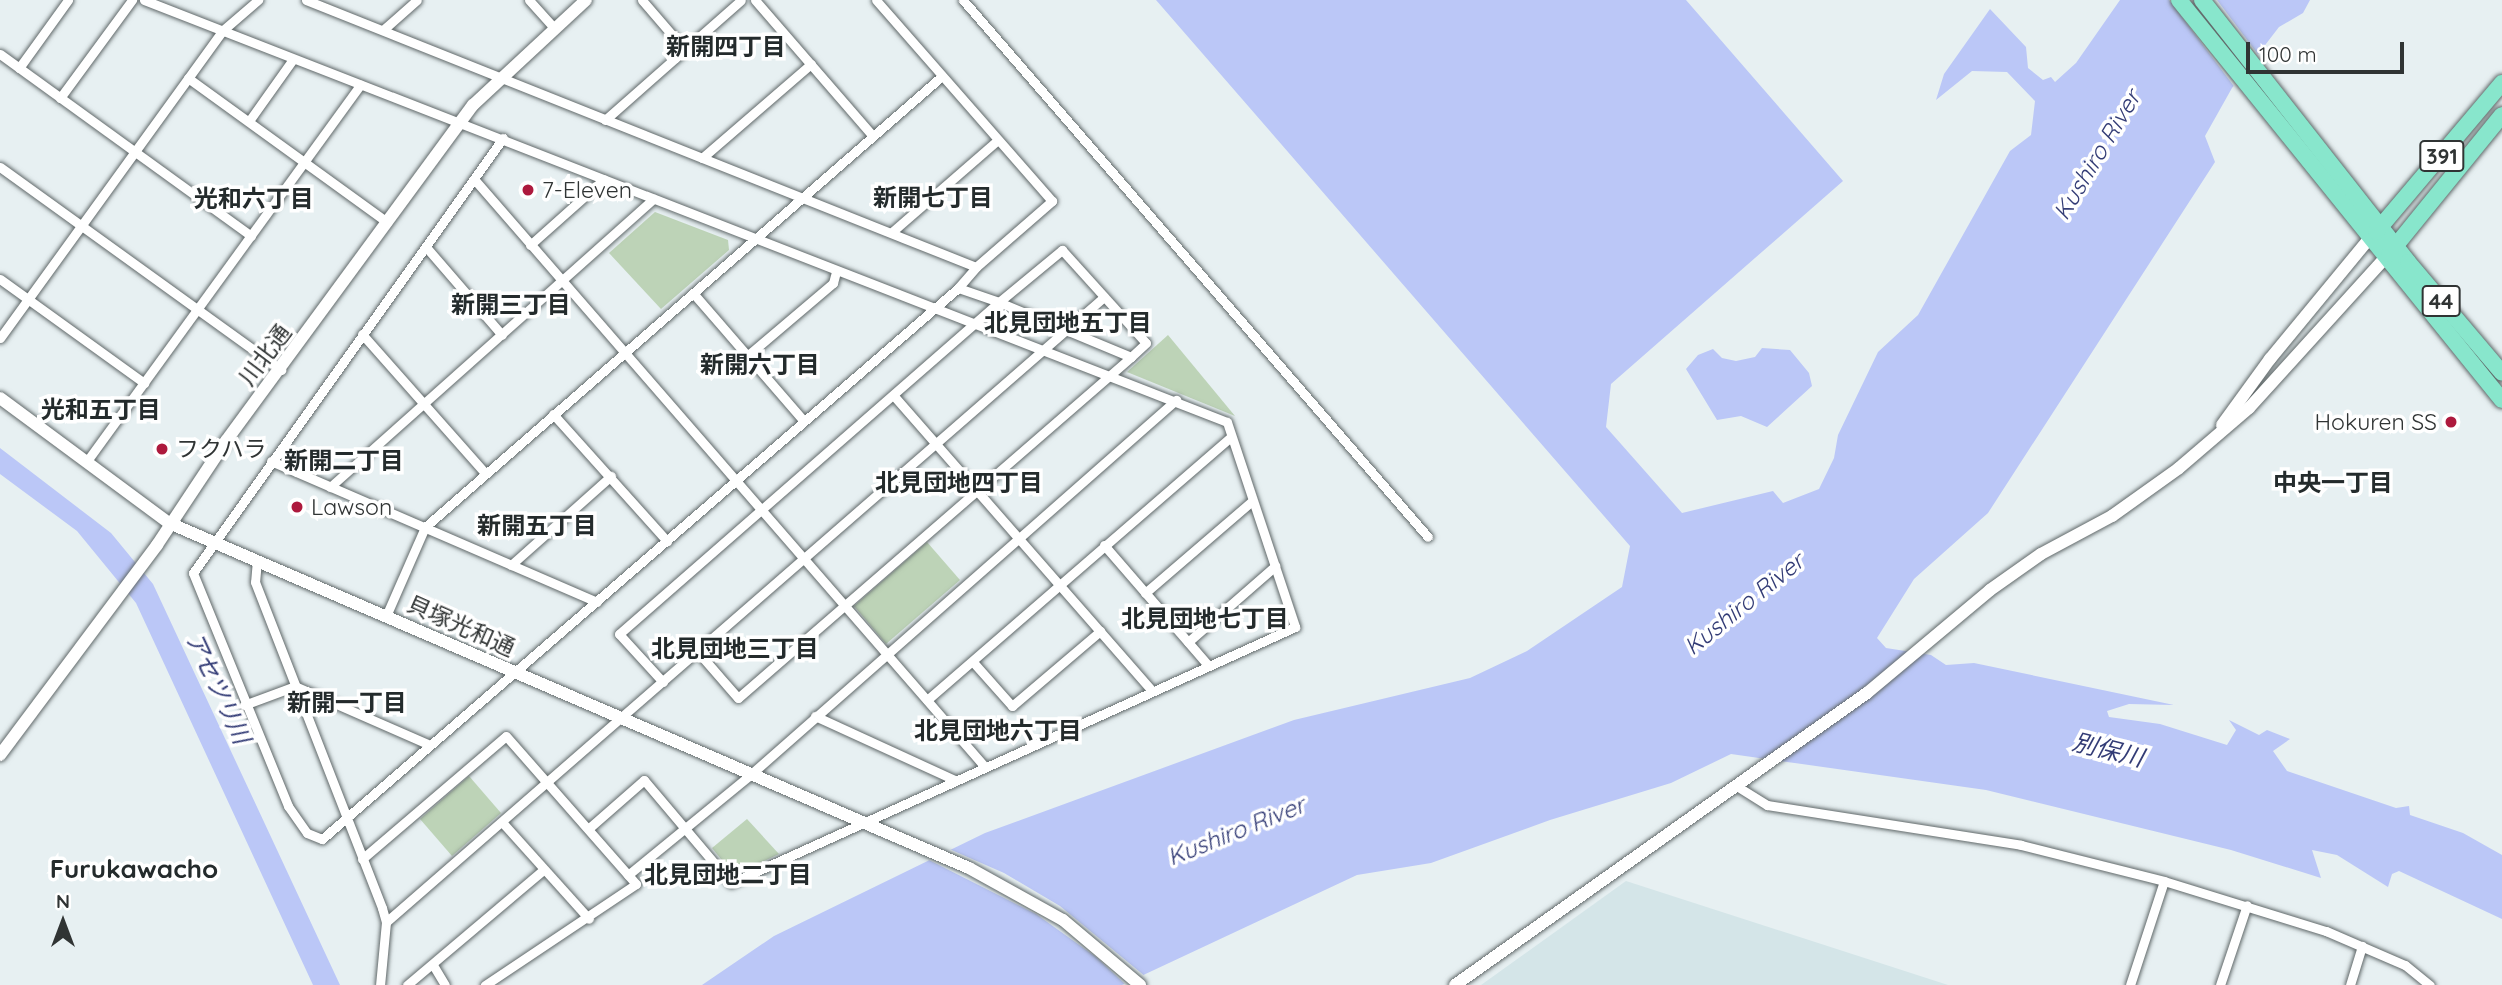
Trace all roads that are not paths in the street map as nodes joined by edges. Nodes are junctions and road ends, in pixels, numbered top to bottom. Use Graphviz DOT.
graph roads {
  1 [pos="68,0"];
  2 [pos="132,0"];
  3 [pos="144,0"];
  4 [pos="258,0"];
  5 [pos="306,0"];
  6 [pos="417,0"];
  7 [pos="529,0"];
  8 [pos="586,0"];
  9 [pos="642,0"];
  10 [pos="741,0"];
  11 [pos="755,0"];
  12 [pos="876,0"];
  13 [pos="963,0"];
  14 [pos="2179,0"];
  15 [pos="2202,0"];
  16 [pos="554,28"];
  17 [pos="383,30"];
  18 [pos="222,31"];
  19 [pos="685,50"];
  20 [pos="0,54"];
  21 [pos="293,59"];
  22 [pos="811,64"];
  23 [pos="19,68"];
  24 [pos="942,76"];
  25 [pos="499,77"];
  26 [pos="188,78"];
  27 [pos="2502,83"];
  28 [pos="360,85"];
  29 [pos="60,98"];
  30 [pos="2502,114"];
  31 [pos="605,120"];
  32 [pos="248,121"];
  33 [pos="459,125"];
  34 [pos="872,135"];
  35 [pos="503,138"];
  36 [pos="998,140"];
  37 [pos="134,151"];
  38 [pos="702,158"];
  39 [pos="306,163"];
  40 [pos="0,167"];
  41 [pos="474,179"];
  42 [pos="604,179"];
  43 [pos="802,198"];
  44 [pos="653,199"];
  45 [pos="387,222"];
  46 [pos="80,226"];
  47 [pos="2381,227"];
  48 [pos="892,232"];
  49 [pos="251,236"];
  50 [pos="753,239"];
  51 [pos="2370,239"];
  52 [pos="530,245"];
  53 [pos="426,247"];
  54 [pos="2390,252"];
  55 [pos="976,267"];
  56 [pos="836,272"];
  57 [pos="0,279"];
  58 [pos="561,282"];
  59 [pos="958,288"];
  60 [pos="693,293"];
  61 [pos="1104,297"];
  62 [pos="27,300"];
  63 [pos="999,302"];
  64 [pos="934,307"];
  65 [pos="198,310"];
  66 [pos="979,322"];
  67 [pos="1065,329"];
  68 [pos="362,334"];
  69 [pos="502,335"];
  70 [pos="0,338"];
  71 [pos="1046,348"];
  72 [pos="625,354"];
  73 [pos="747,356"];
  74 [pos="1131,357"];
  75 [pos="281,370"];
  76 [pos="2502,372"];
  77 [pos="1113,375"];
  78 [pos="144,383"];
  79 [pos="2488,384"];
  80 [pos="894,396"];
  81 [pos="0,398"];
  82 [pos="1176,400"];
  83 [pos="2502,400"];
  84 [pos="423,404"];
  85 [pos="553,414"];
  86 [pos="804,421"];
  87 [pos="1231,437"];
  88 [pos="937,443"];
  89 [pos="2208,446"];
  90 [pos="87,461"];
  91 [pos="271,461"];
  92 [pos="485,473"];
  93 [pos="611,476"];
  94 [pos="737,481"];
  95 [pos="330,487"];
  96 [pos="978,489"];
  97 [pos="1252,501"];
  98 [pos="761,511"];
  99 [pos="169,523"];
  100 [pos="425,527"];
  101 [pos="1019,537"];
  102 [pos="1428,537"];
  103 [pos="211,541"];
  104 [pos="667,541"];
  105 [pos="1104,545"];
  106 [pos="803,558"];
  107 [pos="257,560"];
  108 [pos="511,565"];
  109 [pos="1275,566"];
  110 [pos="1060,584"];
  111 [pos="1145,593"];
  112 [pos="597,602"];
  113 [pos="845,606"];
  114 [pos="386,616"];
  115 [pos="1100,631"];
  116 [pos="1188,642"];
  117 [pos="698,652"];
  118 [pos="887,653"];
  119 [pos="973,662"];
  120 [pos="1208,665"];
  121 [pos="515,673"];
  122 [pos="663,682"];
  123 [pos="295,686"];
  124 [pos="1152,691"];
  125 [pos="927,700"];
  126 [pos="244,705"];
  127 [pos="815,716"];
  128 [pos="622,718"];
  129 [pos="430,745"];
  130 [pos="0,755"];
  131 [pos="985,767"];
  132 [pos="750,775"];
  133 [pos="955,780"];
  134 [pos="547,783"];
  135 [pos="1735,786"];
  136 [pos="348,818"];
  137 [pos="863,821"];
  138 [pos="502,822"];
  139 [pos="685,828"];
  140 [pos="588,829"];
  141 [pos="362,859"];
  142 [pos="543,870"];
  143 [pos="628,875"];
  144 [pos="2164,881"];
  145 [pos="2247,905"];
  146 [pos="589,919"];
  147 [pos="386,922"];
  148 [pos="2362,946"];
  149 [pos="433,965"];
  150 [pos="380,985"];
  151 [pos="407,985"];
  152 [pos="445,985"];
  153 [pos="485,985"];
  154 [pos="1140,985"];
  155 [pos="1455,985"];
  156 [pos="2130,985"];
  157 [pos="2220,985"];
  158 [pos="2350,985"];
  159 [pos="2430,985"];
  1 -- 23 [label="street"];
  2 -- 29 [label="street"];
  3 -- 18 [label="street"];
  4 -- 18 [label="street"];
  5 -- 17 [label="street"];
  6 -- 17 [label="street"];
  7 -- 16 [label="street"];
  8 -- 16 [label="street, 川北通"];
  9 -- 19 [label="street"];
  10 -- 19 [label="street"];
  11 -- 22 [label="street"];
  12 -- 24 [label="street"];
  13 -- 102 [label="street"];
  14 -- 51 [label="highway, 44"];
  15 -- 47 [label="highway, 44"];
  16 -- 25 [label="street, 川北通"];
  17 -- 25 [label="street"];
  18 -- 21 [label="street"];
  18 -- 26 [label="street"];
  19 -- 31 [label="street"];
  20 -- 23 [label="street"];
  21 -- 28 [label="street"];
  21 -- 32 [label="street"];
  22 -- 34 [label="street"];
  22 -- 38 [label="street"];
  23 -- 29 [label="street"];
  24 -- 34 [label="street"];
  24 -- 36 [label="street"];
  25 -- 31 [label="street"];
  25 -- 33 [label="street, 川北通"];
  26 -- 32 [label="street"];
  26 -- 37 [label="street"];
  27 -- 47 [label="highway, 391"];
  28 -- 33 [label="street"];
  28 -- 39 [label="street"];
  29 -- 37 [label="street"];
  30 -- 54 [label="highway, 391"];
  31 -- 38 [label="street"];
  32 -- 39 [label="street"];
  33 -- 35 [label="street"];
  33 -- 45 [label="street, 川北通"];
  34 -- 43 [label="street"];
  35 -- 41 [label="street"];
  35 -- 42 [label="street"];
  36 -- 48 [label="street"];
  36 -- 55 [label="street"];
  37 -- 46 [label="street"];
  37 -- 49 [label="street"];
  38 -- 43 [label="street"];
  39 -- 45 [label="street"];
  39 -- 49 [label="street"];
  40 -- 46 [label="street"];
  41 -- 52 [label="street"];
  41 -- 53 [label="street"];
  42 -- 44 [label="street"];
  42 -- 52 [label="street"];
  43 -- 48 [label="street"];
  43 -- 50 [label="street"];
  44 -- 50 [label="street"];
  44 -- 58 [label="street"];
  45 -- 75 [label="street, 川北通"];
  46 -- 62 [label="street"];
  46 -- 65 [label="street"];
  47 -- 51 [label="highway, 391"];
  47 -- 54 [label="highway, 44"];
  48 -- 55 [label="street"];
  49 -- 65 [label="street"];
  50 -- 56 [label="street"];
  50 -- 60 [label="street"];
  51 -- 54 [label="highway, 44"];
  51 -- 89 [label="street"];
  52 -- 58 [label="street"];
  53 -- 68 [label="street"];
  53 -- 69 [label="street"];
  54 -- 76 [label="highway, 44"];
  54 -- 79 [label="highway, 44"];
  54 -- 89 [label="street"];
  55 -- 59 [label="street"];
  56 -- 64 [label="street"];
  56 -- 73 [label="street"];
  57 -- 62 [label="street"];
  58 -- 69 [label="street"];
  58 -- 72 [label="street"];
  59 -- 63 [label="street"];
  59 -- 64 [label="street"];
  60 -- 72 [label="street"];
  60 -- 73 [label="street"];
  61 -- 63 [label="street"];
  61 -- 67 [label="street"];
  61 -- 74 [label="street"];
  62 -- 70 [label="street"];
  62 -- 78 [label="street"];
  63 -- 66 [label="street"];
  63 -- 67 [label="street"];
  64 -- 66 [label="street"];
  64 -- 86 [label="street"];
  65 -- 75 [label="street"];
  65 -- 78 [label="street"];
  66 -- 71 [label="street"];
  66 -- 80 [label="street"];
  67 -- 71 [label="street"];
  67 -- 74 [label="street"];
  68 -- 84 [label="street"];
  68 -- 91 [label="street"];
  69 -- 84 [label="street"];
  71 -- 77 [label="street"];
  71 -- 88 [label="street"];
  72 -- 85 [label="street"];
  72 -- 94 [label="street"];
  73 -- 86 [label="street"];
  74 -- 77 [label="street"];
  75 -- 99 [label="street, 川北通"];
  76 -- 79 [label="street"];
  77 -- 82 [label="street"];
  77 -- 96 [label="street"];
  78 -- 90 [label="street"];
  79 -- 83 [label="highway, 44"];
  80 -- 88 [label="street"];
  80 -- 98 [label="street"];
  81 -- 90 [label="street, 貝塚光和通"];
  82 -- 87 [label="street"];
  82 -- 101 [label="street"];
  84 -- 92 [label="street"];
  84 -- 95 [label="street"];
  85 -- 92 [label="street"];
  85 -- 93 [label="street"];
  86 -- 94 [label="street"];
  87 -- 97 [label="street"];
  87 -- 105 [label="street"];
  88 -- 96 [label="street"];
  88 -- 106 [label="street"];
  89 -- 135 [label="street"];
  90 -- 99 [label="street, 貝塚光和通"];
  91 -- 95 [label="street"];
  91 -- 103 [label="street"];
  92 -- 100 [label="street"];
  93 -- 104 [label="street"];
  93 -- 108 [label="street"];
  94 -- 98 [label="street"];
  94 -- 104 [label="street"];
  95 -- 100 [label="street"];
  96 -- 101 [label="street"];
  96 -- 113 [label="street"];
  97 -- 109 [label="street"];
  97 -- 111 [label="street"];
  98 -- 106 [label="street"];
  98 -- 122 [label="street"];
  99 -- 103 [label="street, 貝塚光和通"];
  99 -- 130 [label="street, 川北通"];
  100 -- 108 [label="street"];
  100 -- 114 [label="street"];
  101 -- 110 [label="street"];
  101 -- 118 [label="street"];
  103 -- 107 [label="street, 貝塚光和通"];
  103 -- 126 [label="street"];
  104 -- 112 [label="street"];
  105 -- 110 [label="street"];
  105 -- 111 [label="street"];
  106 -- 113 [label="street"];
  106 -- 117 [label="street"];
  107 -- 114 [label="street, 貝塚光和通"];
  107 -- 123 [label="street"];
  108 -- 112 [label="street"];
  109 -- 116 [label="street"];
  109 -- 120 [label="street"];
  110 -- 115 [label="street"];
  110 -- 119 [label="street"];
  111 -- 116 [label="street"];
  112 -- 121 [label="street"];
  113 -- 117 [label="street"];
  113 -- 118 [label="street"];
  114 -- 121 [label="street, 貝塚光和通"];
  115 -- 119 [label="street"];
  115 -- 124 [label="street"];
  116 -- 120 [label="street"];
  117 -- 122 [label="street"];
  118 -- 125 [label="street"];
  118 -- 127 [label="street"];
  119 -- 125 [label="street"];
  120 -- 124 [label="street"];
  121 -- 128 [label="street, 貝塚光和通"];
  121 -- 129 [label="street"];
  122 -- 128 [label="street"];
  123 -- 126 [label="street"];
  123 -- 129 [label="street"];
  123 -- 136 [label="street"];
  124 -- 131 [label="street"];
  125 -- 131 [label="street"];
  126 -- 136 [label="street"];
  127 -- 132 [label="street"];
  127 -- 133 [label="street"];
  128 -- 132 [label="street, 貝塚光和通"];
  128 -- 134 [label="street"];
  129 -- 136 [label="street"];
  131 -- 133 [label="street"];
  132 -- 137 [label="street, 貝塚光和通"];
  132 -- 139 [label="street"];
  133 -- 137 [label="street"];
  134 -- 138 [label="street"];
  134 -- 140 [label="street"];
  134 -- 141 [label="street"];
  135 -- 144 [label="street"];
  135 -- 155 [label="street"];
  136 -- 141 [label="street"];
  137 -- 139 [label="street"];
  137 -- 154 [label="street, 貝塚光和通"];
  138 -- 142 [label="street"];
  138 -- 147 [label="street"];
  139 -- 140 [label="street"];
  139 -- 143 [label="street"];
  140 -- 143 [label="street"];
  141 -- 147 [label="street"];
  142 -- 146 [label="street"];
  142 -- 149 [label="street"];
  143 -- 146 [label="street"];
  144 -- 145 [label="street"];
  144 -- 156 [label="street"];
  145 -- 148 [label="street"];
  145 -- 157 [label="street"];
  146 -- 153 [label="street"];
  147 -- 150 [label="street"];
  148 -- 158 [label="street"];
  148 -- 159 [label="street"];
  149 -- 151 [label="street"];
  149 -- 152 [label="street"];
}
